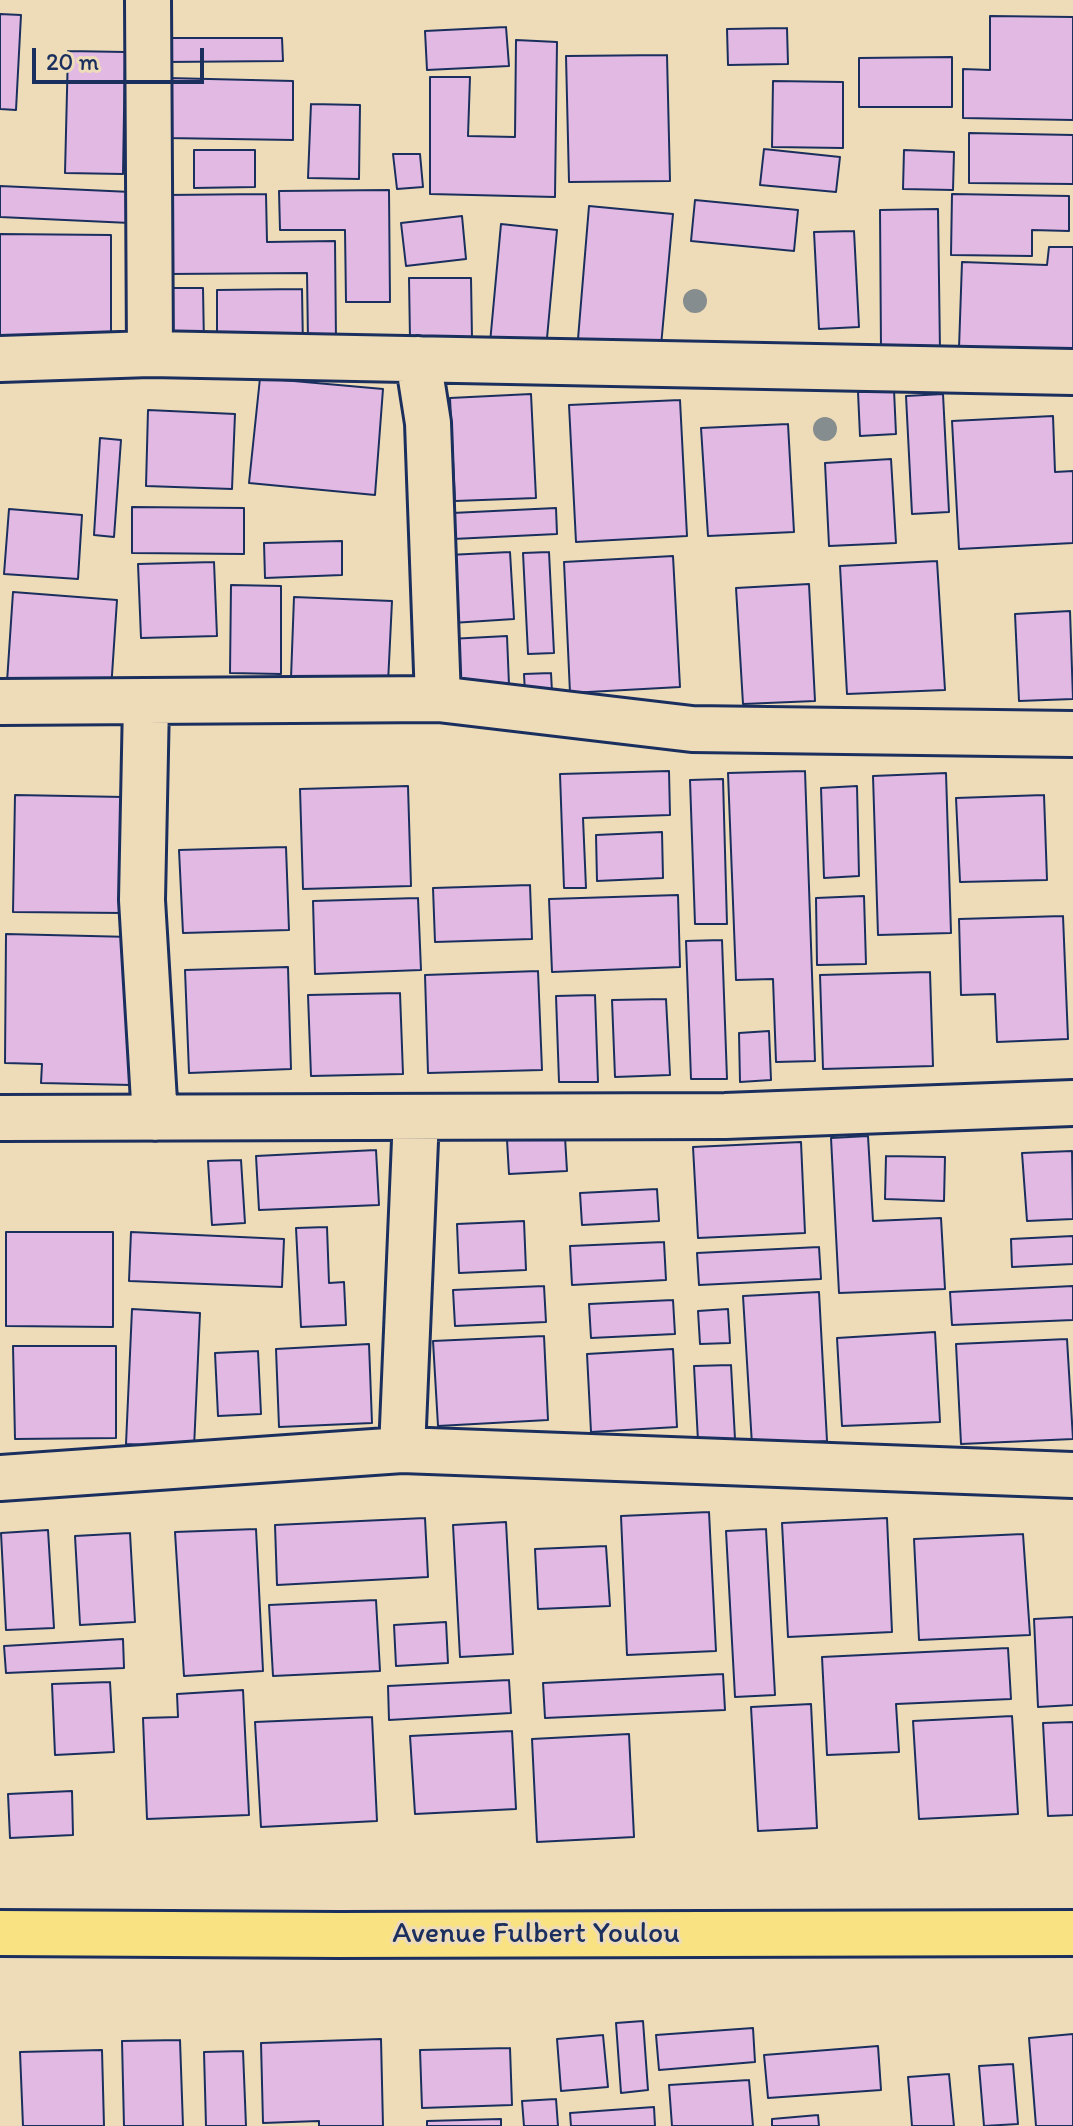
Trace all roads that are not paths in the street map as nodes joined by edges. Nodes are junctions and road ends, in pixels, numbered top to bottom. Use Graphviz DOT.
graph roads {
  1 [pos="148,0"];
  2 [pos="150,354"];
  3 [pos="0,359"];
  4 [pos="418,359"];
  5 [pos="1073,372"];
  6 [pos="438,699"];
  7 [pos="0,702"];
  8 [pos="146,703"];
  9 [pos="1073,734"];
  10 [pos="1073,1103"];
  11 [pos="416,1117"];
  12 [pos="0,1118"];
  13 [pos="155,1118"];
  14 [pos="402,1450"];
  15 [pos="1073,1475"];
  16 [pos="0,1478"];
  17 [pos="0,1933"];
  18 [pos="1073,1933"];
  1 -- 2 [label="street"];
  2 -- 3 [label="street"];
  2 -- 4 [label="street"];
  4 -- 5 [label="street"];
  4 -- 6 [label="street"];
  6 -- 8 [label="street"];
  6 -- 9 [label="street"];
  7 -- 8 [label="street"];
  8 -- 13 [label="street"];
  10 -- 11 [label="street"];
  11 -- 13 [label="street"];
  11 -- 14 [label="street"];
  12 -- 13 [label="street"];
  14 -- 15 [label="street"];
  14 -- 16 [label="street"];
  17 -- 18 [label="main road, Avenue Fulbert Youlou"];
}
